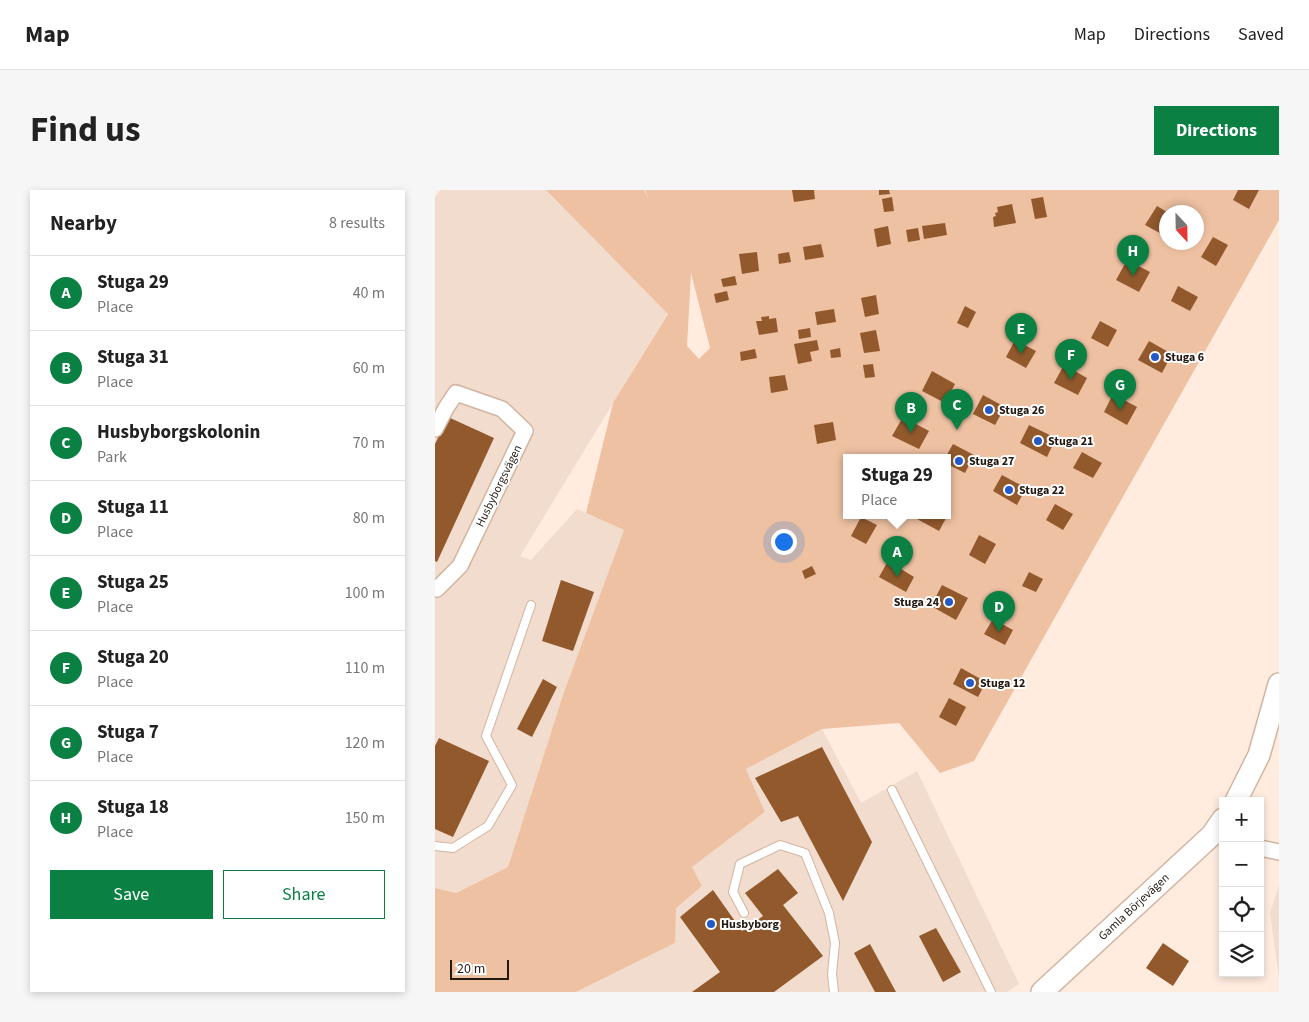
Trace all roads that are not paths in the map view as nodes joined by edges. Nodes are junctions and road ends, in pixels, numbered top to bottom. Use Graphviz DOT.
graph roads {
  1 [pos="435,429"];
  2 [pos="435,588"];
  3 [pos="531,605"];
  4 [pos="1279,684"];
  5 [pos="892,790"];
  6 [pos="1238,797"];
  7 [pos="1219,831"];
  8 [pos="435,846"];
  9 [pos="1264,849"];
  10 [pos="1279,852"];
  11 [pos="744,913"];
  12 [pos="834,992"];
  13 [pos="991,992"];
  14 [pos="1042,992"];
  1 -- 2 [label="street, Husbyborgsvägen"];
  3 -- 8 [label="lane"];
  4 -- 6 [label="street"];
  5 -- 13 [label="lane"];
  7 -- 14 [label="street, Gamla Börjevägen"];
  9 -- 10 [label="street"];
  11 -- 12 [label="lane"];
}
